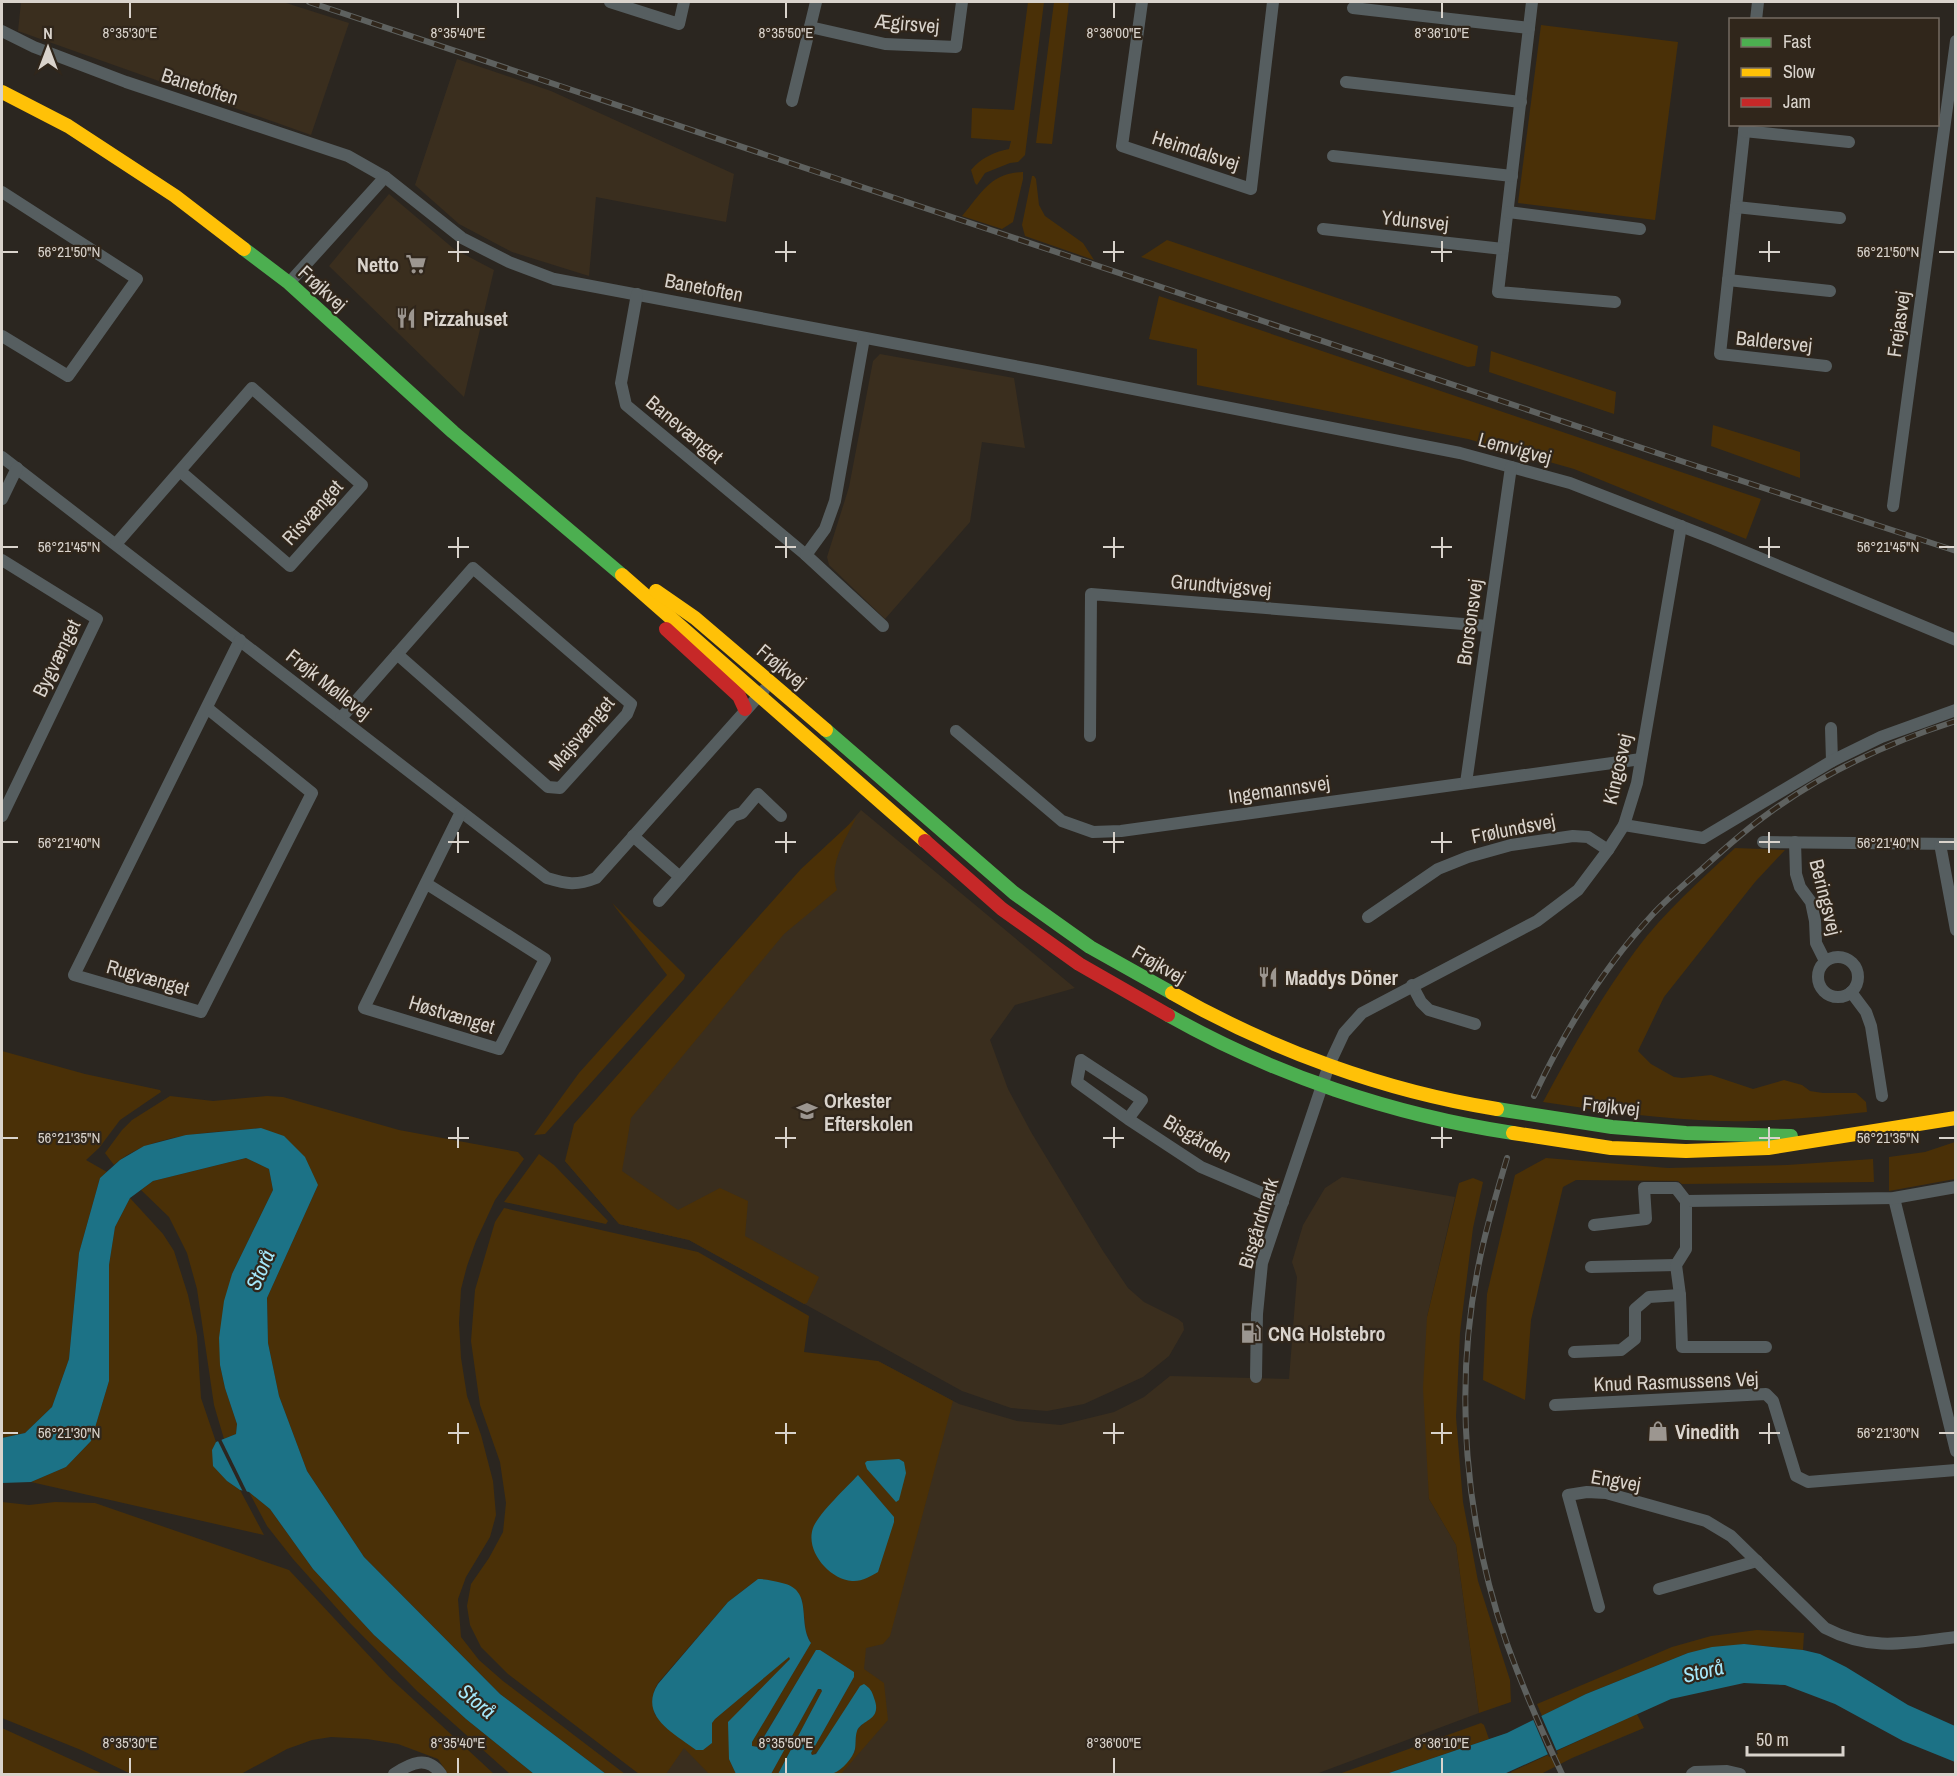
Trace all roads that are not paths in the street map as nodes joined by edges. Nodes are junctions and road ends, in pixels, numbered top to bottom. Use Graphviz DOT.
graph roads {
  1 [pos="610,2"];
  2 [pos="684,2"];
  3 [pos="816,2"];
  4 [pos="962,2"];
  5 [pos="1142,2"];
  6 [pos="1273,2"];
  7 [pos="1532,2"];
  8 [pos="1758,2"];
  9 [pos="1353,8"];
  10 [pos="1756,18"];
  11 [pos="810,27"];
  12 [pos="1529,28"];
  13 [pos="2,31"];
  14 [pos="1956,41"];
  15 [pos="1346,82"];
  16 [pos="2,92"];
  17 [pos="792,101"];
  18 [pos="1521,102"];
  19 [pos="1745,128"];
  20 [pos="1849,142"];
  21 [pos="1333,156"];
  22 [pos="1512,176"];
  23 [pos="385,177"];
  24 [pos="2,192"];
  25 [pos="1736,207"];
  26 [pos="1508,212"];
  27 [pos="1840,218"];
  28 [pos="1323,229"];
  29 [pos="1640,229"];
  30 [pos="1503,249"];
  31 [pos="1728,280"];
  32 [pos="289,282"];
  33 [pos="1830,291"];
  34 [pos="637,294"];
  35 [pos="1615,302"];
  36 [pos="2,336"];
  37 [pos="864,338"];
  38 [pos="1826,366"];
  39 [pos="1041,371"];
  40 [pos="2,457"];
  41 [pos="1511,467"];
  42 [pos="17,468"];
  43 [pos="180,471"];
  44 [pos="2,499"];
  45 [pos="1893,506"];
  46 [pos="1681,526"];
  47 [pos="116,544"];
  48 [pos="592,549"];
  49 [pos="806,555"];
  50 [pos="2,560"];
  51 [pos="638,588"];
  52 [pos="883,626"];
  53 [pos="1488,626"];
  54 [pos="240,640"];
  55 [pos="1956,640"];
  56 [pos="397,654"];
  57 [pos="771,682"];
  58 [pos="759,694"];
  59 [pos="207,708"];
  60 [pos="745,709"];
  61 [pos="1956,710"];
  62 [pos="341,718"];
  63 [pos="1831,728"];
  64 [pos="956,731"];
  65 [pos="1090,736"];
  66 [pos="1641,759"];
  67 [pos="1832,762"];
  68 [pos="1466,783"];
  69 [pos="461,812"];
  70 [pos="2,816"];
  71 [pos="781,816"];
  72 [pos="1624,825"];
  73 [pos="633,836"];
  74 [pos="1763,842"];
  75 [pos="1795,842"];
  76 [pos="1940,844"];
  77 [pos="1956,844"];
  78 [pos="1608,850"];
  79 [pos="680,876"];
  80 [pos="427,884"];
  81 [pos="659,901"];
  82 [pos="1368,917"];
  83 [pos="1956,930"];
  84 [pos="1825,961"];
  85 [pos="1412,985"];
  86 [pos="1851,992"];
  87 [pos="1475,1024"];
  88 [pos="1329,1065"];
  89 [pos="1323,1085"];
  90 [pos="1882,1096"];
  91 [pos="1956,1118"];
  92 [pos="1128,1119"];
  93 [pos="1830,1137"];
  94 [pos="1956,1187"];
  95 [pos="1894,1198"];
  96 [pos="1686,1201"];
  97 [pos="1283,1202"];
  98 [pos="1594,1225"];
  99 [pos="1676,1265"];
  100 [pos="1591,1268"];
  101 [pos="1680,1295"];
  102 [pos="1766,1347"];
  103 [pos="1574,1352"];
  104 [pos="1256,1377"];
  105 [pos="1556,1405"];
  106 [pos="1956,1452"];
  107 [pos="1956,1470"];
  108 [pos="1757,1561"];
  109 [pos="1659,1589"];
  110 [pos="1599,1607"];
  111 [pos="1956,1637"];
  112 [pos="394,1774"];
  113 [pos="441,1774"];
  114 [pos="1692,1774"];
  115 [pos="1740,1774"];
  1 -- 2 [label="street"];
  3 -- 11 [label="street"];
  4 -- 11 [label="street, Ægirsvej"];
  5 -- 6 [label="street, Heimdalsvej"];
  7 -- 12 [label="street"];
  8 -- 10 [label="street"];
  9 -- 12 [label="street"];
  11 -- 17 [label="street"];
  12 -- 18 [label="street"];
  13 -- 23 [label="street, Banetoften"];
  14 -- 45 [label="street, Frejasvej"];
  15 -- 18 [label="street"];
  16 -- 32 [label="street, Frøjkvej"];
  18 -- 22 [label="street"];
  19 -- 20 [label="street, Baldersvej"];
  19 -- 25 [label="street, Baldersvej"];
  21 -- 22 [label="street"];
  22 -- 26 [label="street"];
  23 -- 32 [label="street"];
  23 -- 34 [label="street, Banetoften"];
  24 -- 36 [label="street"];
  25 -- 27 [label="street"];
  25 -- 31 [label="street, Baldersvej"];
  26 -- 29 [label="street"];
  26 -- 30 [label="street"];
  28 -- 30 [label="street, Ydunsvej"];
  30 -- 35 [label="street"];
  31 -- 33 [label="street"];
  31 -- 38 [label="street, Baldersvej"];
  32 -- 48 [label="street, Frøjkvej"];
  34 -- 37 [label="street, Banetoften"];
  34 -- 49 [label="street, Banevænget"];
  37 -- 39 [label="street, Banetoften"];
  37 -- 49 [label="street"];
  39 -- 41 [label="street, Lemvigvej"];
  40 -- 42 [label="street, Frøjk Møllevej"];
  41 -- 46 [label="street, Lemvigvej"];
  41 -- 53 [label="street, Brorsonsvej"];
  42 -- 44 [label="street"];
  42 -- 47 [label="street, Frøjk Møllevej"];
  43 -- 43 [label="street, Risvænget"];
  43 -- 47 [label="street, Risvænget"];
  46 -- 55 [label="street, Lemvigvej"];
  46 -- 66 [label="street, Kingosvej"];
  47 -- 54 [label="street, Frøjk Møllevej"];
  48 -- 51 [label="street, Frøjkvej"];
  48 -- 57 [label="street, Frøjkvej"];
  49 -- 52 [label="street, Banevænget"];
  50 -- 70 [label="street, Bygvænget"];
  51 -- 58 [label="street, Frøjkvej"];
  51 -- 60 [label="street, Frøjkvej"];
  53 -- 65 [label="street, Grundtvigsvej"];
  53 -- 68 [label="street, Brorsonsvej"];
  54 -- 59 [label="street, Rugvænget"];
  54 -- 62 [label="street, Frøjk Møllevej"];
  56 -- 56 [label="street, Majsvænget"];
  56 -- 62 [label="street, Majsvænget"];
  57 -- 58 [label="street, Frøjk Møllevej"];
  57 -- 88 [label="street, Frøjkvej"];
  58 -- 60 [label="street, Frøjk Møllevej"];
  58 -- 89 [label="street, Frøjkvej"];
  59 -- 59 [label="street, Rugvænget"];
  60 -- 73 [label="street, Frøjk Møllevej"];
  61 -- 67 [label="street"];
  62 -- 69 [label="street, Frøjk Møllevej"];
  63 -- 67 [label="street"];
  64 -- 68 [label="street, Ingemannsvej"];
  66 -- 68 [label="street, Ingemannsvej"];
  66 -- 72 [label="street, Kingosvej"];
  67 -- 72 [label="street"];
  69 -- 73 [label="street, Frøjk Møllevej"];
  69 -- 80 [label="street, Høstvænget"];
  71 -- 79 [label="street"];
  72 -- 78 [label="street, Kingosvej"];
  73 -- 79 [label="street"];
  74 -- 75 [label="street, Beringsvej"];
  75 -- 76 [label="street, Beringsvej"];
  75 -- 84 [label="street, Beringsvej"];
  76 -- 77 [label="street, Beringsvej"];
  76 -- 83 [label="street"];
  78 -- 82 [label="street, Frølundsvej"];
  78 -- 85 [label="street, Kingosvej"];
  79 -- 81 [label="street"];
  80 -- 80 [label="street, Høstvænget"];
  84 -- 86 [label="street"];
  84 -- 86 [label="street"];
  85 -- 87 [label="street"];
  85 -- 88 [label="street, Kingosvej"];
  86 -- 90 [label="street"];
  88 -- 89 [label="street, Kingosvej"];
  88 -- 93 [label="street, Frøjkvej"];
  89 -- 93 [label="street, Frøjkvej"];
  89 -- 97 [label="street, Bisgårdmark"];
  91 -- 93 [label="street, Frøjkvej"];
  92 -- 92 [label="street, Bisgården"];
  92 -- 97 [label="street, Bisgården"];
  94 -- 95 [label="street"];
  95 -- 96 [label="street"];
  95 -- 106 [label="street"];
  96 -- 98 [label="street"];
  96 -- 99 [label="street"];
  97 -- 104 [label="street, Bisgårdmark"];
  99 -- 100 [label="street"];
  99 -- 101 [label="street"];
  101 -- 102 [label="street"];
  101 -- 103 [label="street"];
  105 -- 107 [label="street, Knud Rasmussens Vej"];
  108 -- 109 [label="street"];
  108 -- 110 [label="street, Engvej"];
  108 -- 111 [label="street, Engvej"];
  112 -- 113 [label="street"];
  114 -- 115 [label="street"];
}
